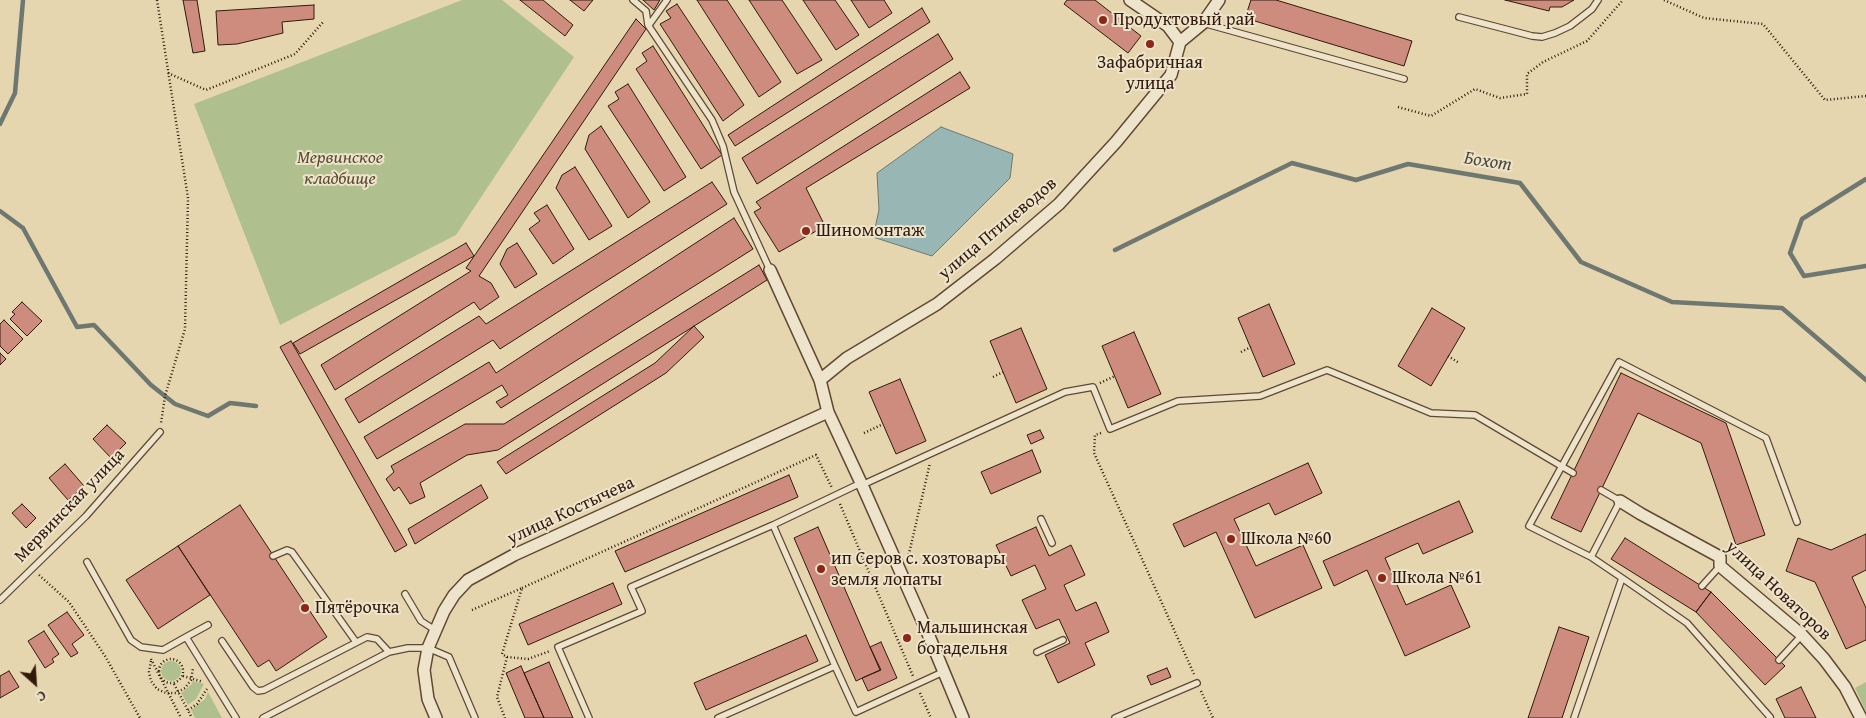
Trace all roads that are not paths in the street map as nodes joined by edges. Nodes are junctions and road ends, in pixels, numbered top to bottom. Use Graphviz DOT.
graph roads {
  1 [pos="633,0"];
  2 [pos="667,0"];
  3 [pos="1130,0"];
  4 [pos="1219,0"];
  5 [pos="1598,0"];
  6 [pos="1460,18"];
  7 [pos="1203,23"];
  8 [pos="649,25"];
  9 [pos="1180,42"];
  10 [pos="1404,79"];
  11 [pos="770,270"];
  12 [pos="820,380"];
  13 [pos="828,412"];
  14 [pos="160,432"];
  15 [pos="1561,466"];
  16 [pos="1573,473"];
  17 [pos="862,484"];
  18 [pos="1601,490"];
  19 [pos="1620,501"];
  20 [pos="1041,519"];
  21 [pos="1797,522"];
  22 [pos="773,525"];
  23 [pos="1052,543"];
  24 [pos="274,556"];
  25 [pos="1591,557"];
  26 [pos="87,562"];
  27 [pos="1720,566"];
  28 [pos="1622,578"];
  29 [pos="1702,586"];
  30 [pos="405,594"];
  31 [pos="0,600"];
  32 [pos="208,625"];
  33 [pos="436,630"];
  34 [pos="1802,635"];
  35 [pos="186,637"];
  36 [pos="1064,640"];
  37 [pos="222,641"];
  38 [pos="356,642"];
  39 [pos="428,648"];
  40 [pos="389,652"];
  41 [pos="1037,652"];
  42 [pos="1779,660"];
  43 [pos="835,666"];
  44 [pos="943,672"];
  45 [pos="1197,683"];
  46 [pos="236,718"];
  47 [pos="263,718"];
  48 [pos="436,718"];
  49 [pos="475,718"];
  50 [pos="588,718"];
  51 [pos="718,718"];
  52 [pos="962,718"];
  53 [pos="1115,718"];
  54 [pos="1574,718"];
  55 [pos="1770,718"];
  56 [pos="1861,718"];
  1 -- 8 [label="lane"];
  2 -- 8 [label="lane"];
  3 -- 9 [label="street"];
  4 -- 7 [label="street"];
  5 -- 6 [label="lane"];
  7 -- 9 [label="street"];
  7 -- 10 [label="lane"];
  8 -- 11 [label="lane"];
  9 -- 12 [label="street, улица Птицеводов"];
  11 -- 12 [label="street"];
  12 -- 13 [label="street"];
  13 -- 17 [label="street"];
  13 -- 33 [label="street, улица Костычева"];
  14 -- 31 [label="lane, Мервинская улица"];
  15 -- 16 [label="lane"];
  15 -- 17 [label="lane"];
  15 -- 21 [label="lane"];
  15 -- 25 [label="lane"];
  17 -- 22 [label="lane"];
  17 -- 44 [label="street"];
  18 -- 19 [label="lane"];
  19 -- 25 [label="lane"];
  19 -- 27 [label="street, улица Новаторов"];
  20 -- 23 [label="lane"];
  22 -- 43 [label="lane"];
  22 -- 50 [label="lane"];
  24 -- 38 [label="lane"];
  25 -- 28 [label="lane"];
  26 -- 35 [label="lane"];
  27 -- 29 [label="lane"];
  27 -- 34 [label="street, улица Новаторов"];
  28 -- 54 [label="lane"];
  28 -- 55 [label="lane"];
  30 -- 33 [label="lane"];
  32 -- 35 [label="lane"];
  33 -- 39 [label="street, улица Костычева"];
  34 -- 42 [label="lane"];
  34 -- 56 [label="street, улица Новаторов"];
  35 -- 46 [label="lane"];
  36 -- 41 [label="lane"];
  37 -- 38 [label="lane"];
  38 -- 40 [label="lane"];
  39 -- 40 [label="lane"];
  39 -- 48 [label="street, улица Костычева"];
  39 -- 49 [label="lane"];
  40 -- 47 [label="lane"];
  43 -- 44 [label="lane"];
  43 -- 51 [label="lane"];
  44 -- 52 [label="street"];
  45 -- 53 [label="lane"];
}
